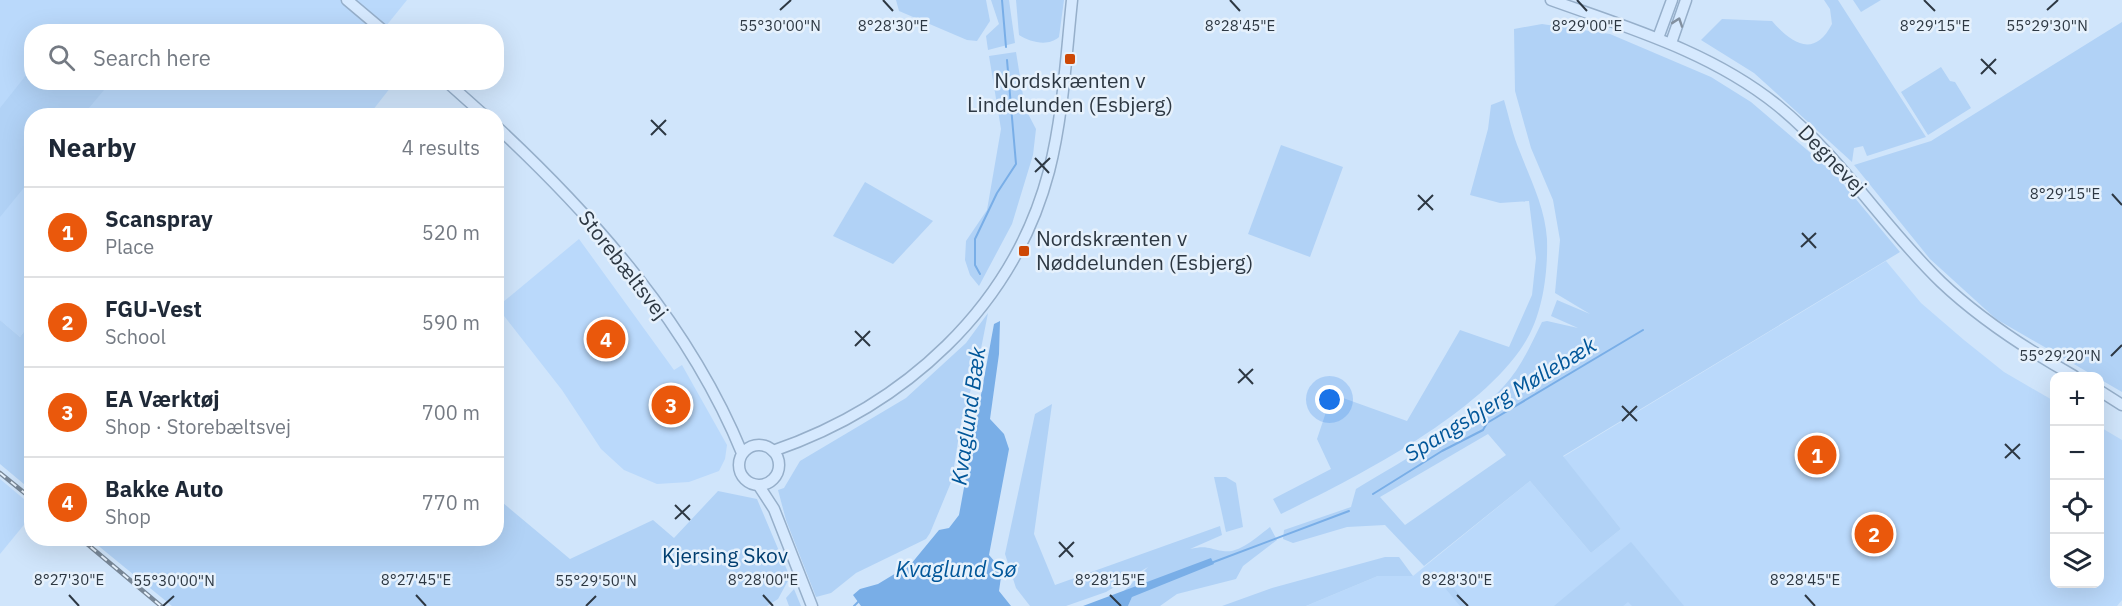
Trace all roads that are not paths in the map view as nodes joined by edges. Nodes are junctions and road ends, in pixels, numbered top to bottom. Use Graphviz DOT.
graph roads {
  1 [pos="347,0"];
  2 [pos="1072,0"];
  3 [pos="1551,0"];
  4 [pos="1672,0"];
  5 [pos="1686,0"];
  6 [pos="376,24"];
  7 [pos="1658,38"];
  8 [pos="1671,43"];
  9 [pos="456,90"];
  10 [pos="476,108"];
  11 [pos="504,133"];
  12 [pos="2067,372"];
  13 [pos="2104,394"];
  14 [pos="2122,405"];
  15 [pos="729,420"];
  16 [pos="809,438"];
  17 [pos="752,446"];
  18 [pos="773,451"];
  19 [pos="742,453"];
  20 [pos="779,462"];
  21 [pos="771,482"];
  22 [pos="759,486"];
  23 [pos="774,509"];
  24 [pos="812,606"];
  1 -- 6 [label="street"];
  2 -- 16 [label="street"];
  3 -- 7 [label="street, Degnevej"];
  4 -- 7 [label="street"];
  8 -- 5 [label="street, one-way"];
  7 -- 8 [label="street, Degnevej"];
  8 -- 12 [label="street, Degnevej"];
  9 -- 10 [label="street"];
  11 -- 15 [label="street, Storebæltsvej"];
  13 -- 14 [label="street"];
  15 -- 17 [label="street, Storebæltsvej"];
  15 -- 19 [label="street, Storebæltsvej"];
  16 -- 18 [label="street"];
  16 -- 20 [label="street"];
  17 -- 18 [label="street"];
  17 -- 19 [label="street"];
  18 -- 20 [label="street"];
  19 -- 22 [label="street"];
  20 -- 21 [label="street"];
  21 -- 22 [label="street"];
  21 -- 23 [label="street"];
  22 -- 23 [label="street"];
  23 -- 24 [label="street"];
}
